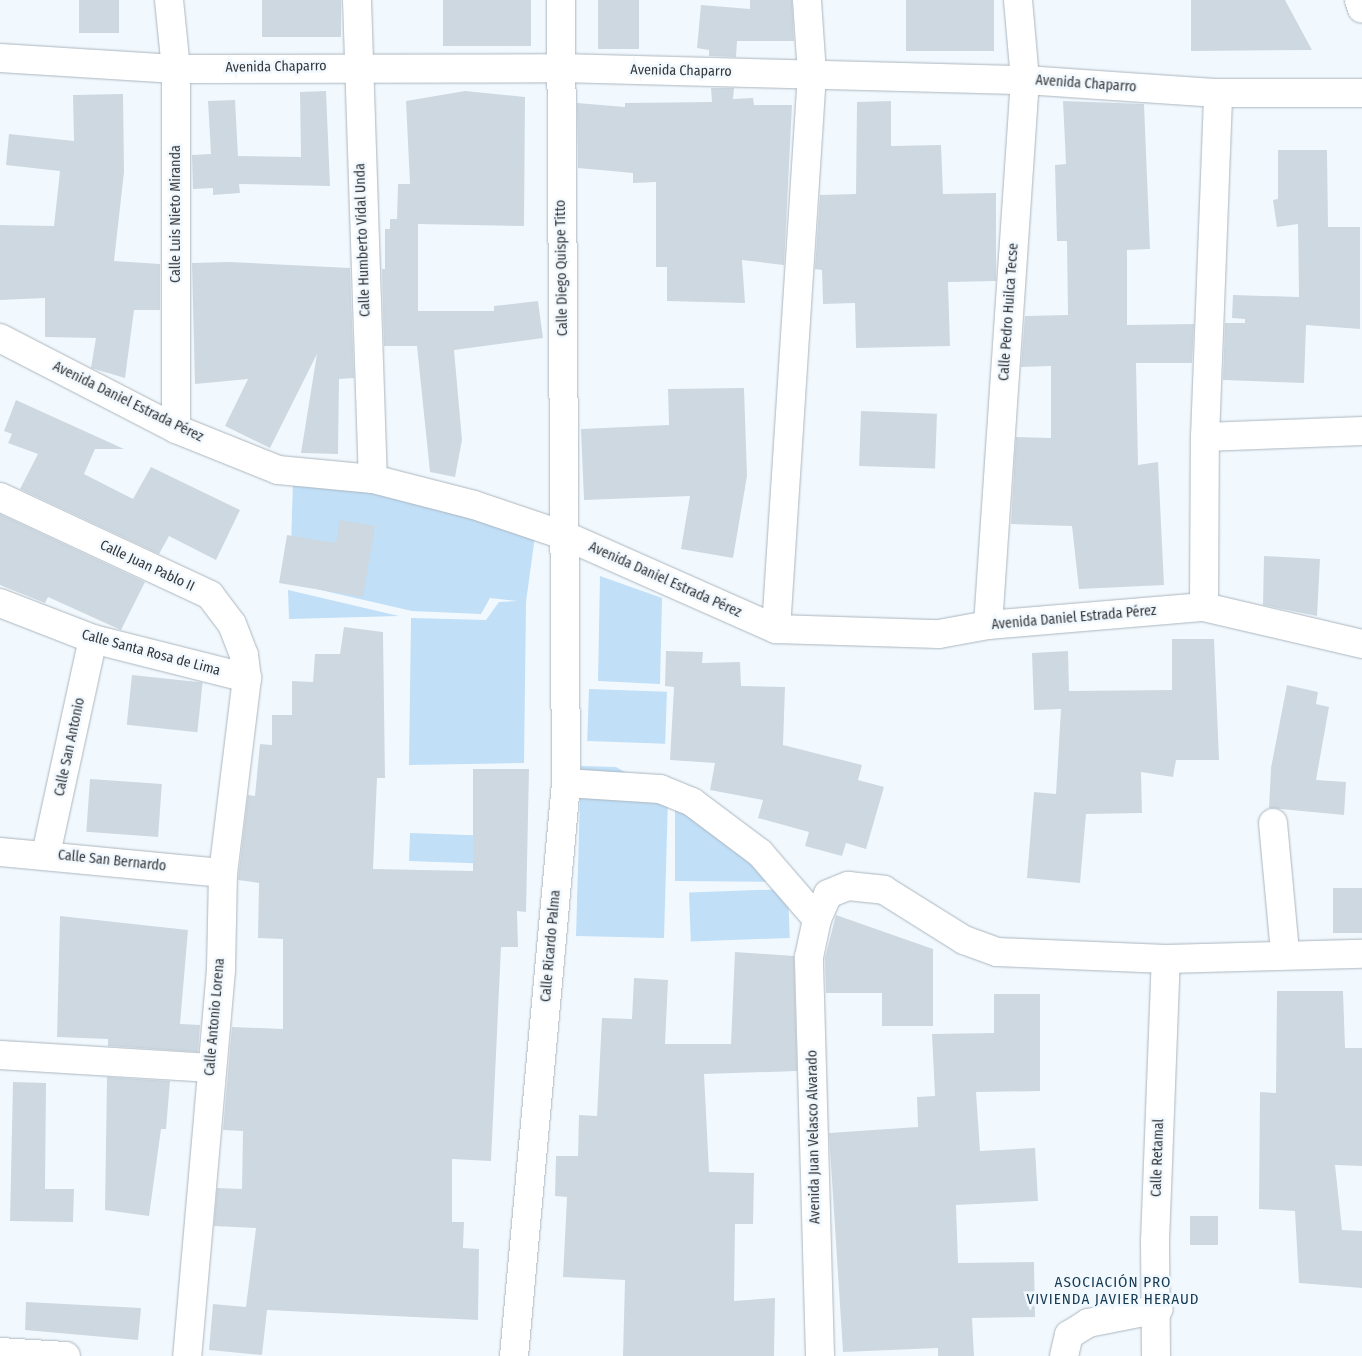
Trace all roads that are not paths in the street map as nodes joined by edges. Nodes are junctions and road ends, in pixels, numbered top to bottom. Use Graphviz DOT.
graph roads {
  1 [pos="170,0"];
  2 [pos="357,0"];
  3 [pos="561,0"];
  4 [pos="806,0"];
  5 [pos="1018,0"];
  6 [pos="1359,0"];
  7 [pos="1362,9"];
  8 [pos="0,58"];
  9 [pos="356,66"];
  10 [pos="560,68"];
  11 [pos="176,69"];
  12 [pos="812,74"];
  13 [pos="1025,80"];
  14 [pos="1218,93"];
  15 [pos="1362,93"];
  16 [pos="0,338"];
  17 [pos="176,429"];
  18 [pos="1362,431"];
  19 [pos="1204,437"];
  20 [pos="373,479"];
  21 [pos="0,497"];
  22 [pos="566,536"];
  23 [pos="0,603"];
  24 [pos="1204,608"];
  25 [pos="988,625"];
  26 [pos="776,629"];
  27 [pos="93,639"];
  28 [pos="1362,644"];
  29 [pos="247,678"];
  30 [pos="566,783"];
  31 [pos="1273,822"];
  32 [pos="0,852"];
  33 [pos="46,854"];
  34 [pos="223,873"];
  35 [pos="817,919"];
  36 [pos="1285,953"];
  37 [pos="1362,954"];
  38 [pos="1166,959"];
  39 [pos="0,1055"];
  40 [pos="210,1068"];
  41 [pos="1159,1309"];
  42 [pos="0,1352"];
  43 [pos="66,1356"];
  44 [pos="187,1356"];
  45 [pos="514,1356"];
  46 [pos="820,1356"];
  47 [pos="1064,1356"];
  48 [pos="1156,1356"];
  1 -- 11 [label="street, Calle Luis Nieto Miranda"];
  2 -- 9 [label="street, Calle Humberto Vidal Unda"];
  3 -- 10 [label="street, Calle Diego Quispe Titto"];
  4 -- 12 [label="street"];
  5 -- 13 [label="street, Calle Pedro Huilca Tecse"];
  6 -- 7 [label="street"];
  8 -- 11 [label="street, Avenida Chaparro"];
  9 -- 10 [label="street, Avenida Chaparro"];
  9 -- 11 [label="street, Avenida Chaparro"];
  9 -- 20 [label="street, Calle Humberto Vidal Unda"];
  10 -- 12 [label="street, Avenida Chaparro"];
  10 -- 22 [label="street, Calle Diego Quispe Titto"];
  11 -- 17 [label="street, Calle Luis Nieto Miranda"];
  12 -- 13 [label="street, Avenida Chaparro"];
  12 -- 26 [label="street"];
  13 -- 14 [label="street, Avenida Chaparro"];
  13 -- 25 [label="street, Calle Pedro Huilca Tecse"];
  14 -- 15 [label="street, Avenida Chaparro"];
  14 -- 19 [label="street"];
  16 -- 17 [label="street, Avenida Daniel Estrada Pérez"];
  17 -- 20 [label="street, Avenida Daniel Estrada Pérez"];
  18 -- 19 [label="street"];
  19 -- 24 [label="street"];
  20 -- 22 [label="street, Avenida Daniel Estrada Pérez"];
  21 -- 29 [label="street, Calle Juan Pablo II"];
  22 -- 26 [label="street, Avenida Daniel Estrada Pérez"];
  22 -- 30 [label="street, Calle Ricardo Palma"];
  23 -- 27 [label="street, Calle Santa Rosa de Lima"];
  24 -- 25 [label="street, Avenida Daniel Estrada Pérez"];
  24 -- 28 [label="street, Avenida Daniel Estrada Pérez"];
  25 -- 26 [label="street, Avenida Daniel Estrada Pérez"];
  27 -- 29 [label="street, Calle Santa Rosa de Lima"];
  27 -- 33 [label="street, Calle San Antonio"];
  29 -- 34 [label="street, Calle Antonio Lorena"];
  30 -- 35 [label="street"];
  30 -- 45 [label="street, Calle Ricardo Palma"];
  31 -- 36 [label="street"];
  32 -- 33 [label="street, Calle San Bernardo"];
  33 -- 34 [label="street, Calle San Bernardo"];
  34 -- 40 [label="street, Calle Antonio Lorena"];
  35 -- 38 [label="street, Avenida Juan Velasco Alvarado"];
  35 -- 46 [label="street, Avenida Juan Velasco Alvarado"];
  36 -- 37 [label="street, Avenida Juan Velasco Alvarado"];
  36 -- 38 [label="street, Avenida Juan Velasco Alvarado"];
  38 -- 41 [label="street, Calle Retamal"];
  39 -- 40 [label="street"];
  40 -- 44 [label="street, Calle Antonio Lorena"];
  41 -- 47 [label="street"];
  41 -- 48 [label="street, Calle Retamal"];
  42 -- 43 [label="street"];
}
